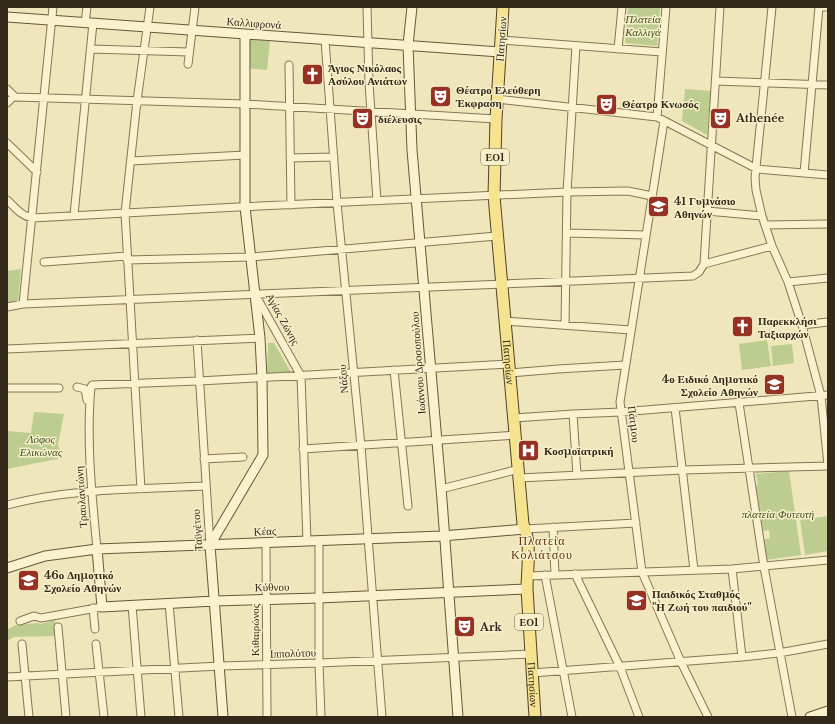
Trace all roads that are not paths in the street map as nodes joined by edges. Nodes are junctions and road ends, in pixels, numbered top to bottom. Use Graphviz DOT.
graph roads {
  1 [pos="53,7"];
  2 [pos="87,7"];
  3 [pos="150,7"];
  4 [pos="195,7"];
  5 [pos="367,7"];
  6 [pos="412,7"];
  7 [pos="503,7"];
  8 [pos="622,7"];
  9 [pos="666,7"];
  10 [pos="720,7"];
  11 [pos="772,7"];
  12 [pos="820,7"];
  13 [pos="828,7"];
  14 [pos="7,17"];
  15 [pos="52,20"];
  16 [pos="89,23"];
  17 [pos="147,27"];
  18 [pos="192,30"];
  19 [pos="245,34"];
  20 [pos="325,40"];
  21 [pos="501,40"];
  22 [pos="368,43"];
  23 [pos="408,45"];
  24 [pos="576,46"];
  25 [pos="91,49"];
  26 [pos="618,49"];
  27 [pos="144,50"];
  28 [pos="189,52"];
  29 [pos="500,52"];
  30 [pos="662,52"];
  31 [pos="188,64"];
  32 [pos="289,65"];
  33 [pos="716,81"];
  34 [pos="765,83"];
  35 [pos="812,85"];
  36 [pos="828,85"];
  37 [pos="7,88"];
  38 [pos="15,96"];
  39 [pos="44,97"];
  40 [pos="85,99"];
  41 [pos="497,99"];
  42 [pos="137,101"];
  43 [pos="7,103"];
  44 [pos="245,104"];
  45 [pos="289,106"];
  46 [pos="573,108"];
  47 [pos="330,109"];
  48 [pos="370,111"];
  49 [pos="410,114"];
  50 [pos="657,117"];
  51 [pos="496,119"];
  52 [pos="664,121"];
  53 [pos="7,143"];
  54 [pos="712,146"];
  55 [pos="245,155"];
  56 [pos="334,157"];
  57 [pos="290,158"];
  58 [pos="131,161"];
  59 [pos="757,169"];
  60 [pos="37,172"];
  61 [pos="804,173"];
  62 [pos="828,175"];
  63 [pos="567,192"];
  64 [pos="494,196"];
  65 [pos="652,196"];
  66 [pos="416,199"];
  67 [pos="7,200"];
  68 [pos="377,201"];
  69 [pos="337,203"];
  70 [pos="291,205"];
  71 [pos="245,207"];
  72 [pos="707,211"];
  73 [pos="125,213"];
  74 [pos="74,215"];
  75 [pos="762,216"];
  76 [pos="32,218"];
  77 [pos="828,224"];
  78 [pos="765,225"];
  79 [pos="567,233"];
  80 [pos="646,234"];
  81 [pos="497,236"];
  82 [pos="421,243"];
  83 [pos="772,246"];
  84 [pos="342,249"];
  85 [pos="250,257"];
  86 [pos="127,258"];
  87 [pos="44,262"];
  88 [pos="704,264"];
  89 [pos="828,278"];
  90 [pos="639,279"];
  91 [pos="566,282"];
  92 [pos="788,282"];
  93 [pos="502,284"];
  94 [pos="425,287"];
  95 [pos="346,290"];
  96 [pos="255,294"];
  97 [pos="130,300"];
  98 [pos="23,304"];
  99 [pos="7,307"];
  100 [pos="505,321"];
  101 [pos="828,322"];
  102 [pos="565,325"];
  103 [pos="802,325"];
  104 [pos="631,330"];
  105 [pos="260,338"];
  106 [pos="197,340"];
  107 [pos="133,343"];
  108 [pos="7,348"];
  109 [pos="625,365"];
  110 [pos="430,368"];
  111 [pos="510,368"];
  112 [pos="394,370"];
  113 [pos="354,373"];
  114 [pos="301,376"];
  115 [pos="262,378"];
  116 [pos="199,381"];
  117 [pos="136,383"];
  118 [pos="77,387"];
  119 [pos="7,388"];
  120 [pos="59,388"];
  121 [pos="825,396"];
  122 [pos="739,403"];
  123 [pos="675,408"];
  124 [pos="89,411"];
  125 [pos="621,412"];
  126 [pos="572,414"];
  127 [pos="514,418"];
  128 [pos="516,435"];
  129 [pos="436,441"];
  130 [pos="402,443"];
  131 [pos="360,446"];
  132 [pos="303,449"];
  133 [pos="244,457"];
  134 [pos="204,459"];
  135 [pos="828,466"];
  136 [pos="750,469"];
  137 [pos="683,470"];
  138 [pos="629,473"];
  139 [pos="519,474"];
  140 [pos="577,475"];
  141 [pos="206,486"];
  142 [pos="141,489"];
  143 [pos="441,489"];
  144 [pos="92,491"];
  145 [pos="7,506"];
  146 [pos="408,506"];
  147 [pos="636,523"];
  148 [pos="553,526"];
  149 [pos="525,529"];
  150 [pos="444,536"];
  151 [pos="368,539"];
  152 [pos="307,541"];
  153 [pos="319,541"];
  154 [pos="266,543"];
  155 [pos="210,545"];
  156 [pos="97,550"];
  157 [pos="828,560"];
  158 [pos="764,567"];
  159 [pos="7,568"];
  160 [pos="732,569"];
  161 [pos="694,570"];
  162 [pos="642,572"];
  163 [pos="574,574"];
  164 [pos="545,575"];
  165 [pos="555,575"];
  166 [pos="527,576"];
  167 [pos="527,589"];
  168 [pos="449,593"];
  169 [pos="373,596"];
  170 [pos="319,598"];
  171 [pos="267,599"];
  172 [pos="215,601"];
  173 [pos="169,603"];
  174 [pos="132,605"];
  175 [pos="97,607"];
  176 [pos="20,621"];
  177 [pos="58,627"];
  178 [pos="95,629"];
  179 [pos="22,644"];
  180 [pos="96,644"];
  181 [pos="828,644"];
  182 [pos="780,653"];
  183 [pos="531,654"];
  184 [pos="742,657"];
  185 [pos="453,658"];
  186 [pos="378,661"];
  187 [pos="681,662"];
  188 [pos="318,663"];
  189 [pos="267,665"];
  190 [pos="220,666"];
  191 [pos="620,667"];
  192 [pos="174,669"];
  193 [pos="137,671"];
  194 [pos="563,672"];
  195 [pos="99,673"];
  196 [pos="532,674"];
  197 [pos="62,675"];
  198 [pos="7,677"];
  199 [pos="25,677"];
  200 [pos="828,711"];
  201 [pos="29,717"];
  202 [pos="66,717"];
  203 [pos="104,717"];
  204 [pos="141,717"];
  205 [pos="179,717"];
  206 [pos="223,717"];
  207 [pos="268,717"];
  208 [pos="321,717"];
  209 [pos="382,717"];
  210 [pos="458,717"];
  211 [pos="535,717"];
  212 [pos="572,717"];
  213 [pos="639,717"];
  214 [pos="708,717"];
  215 [pos="792,717"];
  216 [pos="810,717"];
  1 -- 15 [label="street"];
  2 -- 16 [label="street"];
  3 -- 17 [label="street"];
  4 -- 18 [label="street"];
  5 -- 22 [label="street"];
  6 -- 23 [label="street, Ιωάννου Δροσοπούλου"];
  7 -- 21 [label="main road, Πατησίων / ΕΟ1"];
  8 -- 26 [label="street"];
  9 -- 30 [label="street"];
  10 -- 33 [label="street"];
  11 -- 34 [label="street"];
  12 -- 13 [label="street"];
  12 -- 35 [label="street"];
  14 -- 15 [label="street, Καλλιφρονά"];
  15 -- 16 [label="street, Καλλιφρονά"];
  15 -- 39 [label="street"];
  16 -- 17 [label="street, Καλλιφρονά"];
  16 -- 25 [label="street"];
  17 -- 18 [label="street, Καλλιφρονά"];
  17 -- 27 [label="street"];
  18 -- 19 [label="street, Καλλιφρονά"];
  18 -- 28 [label="street"];
  19 -- 20 [label="street, Καλλιφρονά"];
  19 -- 44 [label="street, Αγίας Ζώνης"];
  20 -- 22 [label="street, Καλλιφρονά"];
  20 -- 47 [label="street, Νάξου"];
  21 -- 24 [label="street"];
  21 -- 29 [label="main road, Πατησίων / ΕΟ1"];
  22 -- 23 [label="street, Καλλιφρονά"];
  22 -- 48 [label="street"];
  23 -- 29 [label="street, Καλλιφρονά"];
  23 -- 49 [label="street, Ιωάννου Δροσοπούλου"];
  24 -- 26 [label="street"];
  24 -- 46 [label="street"];
  25 -- 27 [label="street"];
  25 -- 40 [label="street"];
  26 -- 30 [label="street"];
  27 -- 28 [label="street"];
  27 -- 42 [label="street"];
  28 -- 31 [label="street"];
  29 -- 41 [label="main road, Πατησίων / ΕΟ1"];
  30 -- 50 [label="street"];
  32 -- 45 [label="street"];
  33 -- 34 [label="street"];
  33 -- 54 [label="street"];
  34 -- 35 [label="street"];
  34 -- 59 [label="street"];
  35 -- 36 [label="street"];
  35 -- 61 [label="street"];
  37 -- 38 [label="street"];
  38 -- 39 [label="street"];
  38 -- 43 [label="street"];
  39 -- 40 [label="street"];
  39 -- 60 [label="street"];
  40 -- 42 [label="street"];
  40 -- 74 [label="street"];
  41 -- 46 [label="street"];
  41 -- 51 [label="main road, Πατησίων / ΕΟ1"];
  42 -- 44 [label="street"];
  42 -- 58 [label="street"];
  44 -- 45 [label="street"];
  44 -- 55 [label="street, Αγίας Ζώνης"];
  45 -- 47 [label="street"];
  45 -- 57 [label="street"];
  46 -- 50 [label="street"];
  46 -- 63 [label="street"];
  47 -- 48 [label="street"];
  47 -- 56 [label="street, Νάξου"];
  48 -- 49 [label="street"];
  48 -- 68 [label="street"];
  49 -- 51 [label="street"];
  49 -- 66 [label="street, Ιωάννου Δροσοπούλου"];
  50 -- 52 [label="street"];
  51 -- 64 [label="main road, Πατησίων / ΕΟ1"];
  52 -- 54 [label="street"];
  52 -- 65 [label="street, Πάτμου"];
  53 -- 60 [label="street"];
  54 -- 59 [label="street"];
  54 -- 72 [label="street"];
  55 -- 58 [label="street"];
  55 -- 71 [label="street, Αγίας Ζώνης"];
  56 -- 57 [label="street"];
  56 -- 69 [label="street, Νάξου"];
  57 -- 70 [label="street"];
  58 -- 73 [label="street"];
  59 -- 61 [label="street"];
  59 -- 75 [label="street"];
  60 -- 76 [label="street"];
  61 -- 62 [label="street"];
  63 -- 64 [label="street"];
  63 -- 65 [label="street"];
  63 -- 79 [label="street"];
  64 -- 66 [label="street"];
  64 -- 81 [label="main road, Πατησίων / ΕΟ1"];
  65 -- 80 [label="street, Πάτμου"];
  66 -- 68 [label="street"];
  66 -- 82 [label="street, Ιωάννου Δροσοπούλου"];
  67 -- 76 [label="street"];
  68 -- 69 [label="street"];
  69 -- 70 [label="street"];
  69 -- 84 [label="street, Νάξου"];
  70 -- 71 [label="street"];
  71 -- 73 [label="street"];
  71 -- 85 [label="street, Αγίας Ζώνης"];
  72 -- 75 [label="street"];
  72 -- 88 [label="street"];
  73 -- 74 [label="street"];
  73 -- 86 [label="street"];
  74 -- 76 [label="street"];
  75 -- 78 [label="street"];
  76 -- 98 [label="street"];
  77 -- 78 [label="street"];
  78 -- 83 [label="street"];
  79 -- 80 [label="street"];
  79 -- 91 [label="street"];
  80 -- 90 [label="street, Πάτμου"];
  81 -- 82 [label="street"];
  81 -- 93 [label="main road, Πατησίων / ΕΟ1"];
  82 -- 84 [label="street"];
  82 -- 94 [label="street, Ιωάννου Δροσοπούλου"];
  83 -- 88 [label="street"];
  83 -- 92 [label="street"];
  84 -- 85 [label="street"];
  84 -- 95 [label="street, Νάξου"];
  85 -- 86 [label="street"];
  85 -- 96 [label="street, Αγίας Ζώνης"];
  86 -- 87 [label="street"];
  86 -- 97 [label="street"];
  88 -- 90 [label="street"];
  89 -- 92 [label="street"];
  90 -- 91 [label="street"];
  90 -- 104 [label="street, Πάτμου"];
  91 -- 93 [label="street"];
  91 -- 102 [label="street"];
  92 -- 103 [label="street"];
  93 -- 94 [label="street"];
  93 -- 100 [label="main road, Πατησίων / ΕΟ1"];
  94 -- 95 [label="street"];
  94 -- 110 [label="street, Ιωάννου Δροσοπούλου"];
  95 -- 96 [label="street"];
  95 -- 113 [label="street, Νάξου"];
  96 -- 97 [label="street"];
  96 -- 105 [label="street"];
  96 -- 114 [label="street, Αγίας Ζώνης"];
  97 -- 98 [label="street"];
  97 -- 107 [label="street"];
  98 -- 99 [label="street"];
  100 -- 102 [label="street"];
  100 -- 111 [label="main road, Πατησίων / ΕΟ1"];
  101 -- 103 [label="street"];
  102 -- 104 [label="street"];
  103 -- 121 [label="street"];
  104 -- 109 [label="street, Πάτμου"];
  105 -- 106 [label="street"];
  105 -- 115 [label="street"];
  106 -- 107 [label="street"];
  106 -- 116 [label="street, Ταϋγέτου"];
  107 -- 108 [label="street"];
  107 -- 117 [label="street"];
  109 -- 111 [label="street"];
  109 -- 125 [label="street, Πάτμου"];
  110 -- 111 [label="street"];
  110 -- 112 [label="street"];
  110 -- 129 [label="street, Ιωάννου Δροσοπούλου"];
  111 -- 127 [label="main road, Πατησίων / ΕΟ1"];
  112 -- 113 [label="street"];
  112 -- 130 [label="street"];
  113 -- 114 [label="street"];
  113 -- 131 [label="street, Νάξου"];
  114 -- 115 [label="street"];
  114 -- 132 [label="street, Αγίας Ζώνης"];
  115 -- 116 [label="street"];
  115 -- 155 [label="street"];
  116 -- 117 [label="street"];
  116 -- 134 [label="street, Ταϋγέτου"];
  117 -- 124 [label="street, Τραυλαντώνη"];
  117 -- 142 [label="street"];
  118 -- 124 [label="street"];
  119 -- 120 [label="street"];
  121 -- 122 [label="street"];
  121 -- 135 [label="street"];
  122 -- 123 [label="street"];
  122 -- 136 [label="street"];
  123 -- 125 [label="street"];
  123 -- 137 [label="street"];
  124 -- 144 [label="street, Τραυλαντώνη"];
  125 -- 126 [label="street"];
  125 -- 138 [label="street, Πάτμου"];
  126 -- 127 [label="street"];
  126 -- 140 [label="street"];
  127 -- 128 [label="main road, Πατησίων / ΕΟ1"];
  128 -- 129 [label="street"];
  128 -- 139 [label="main road, Πατησίων / ΕΟ1"];
  129 -- 130 [label="street"];
  129 -- 143 [label="street, Ιωάννου Δροσοπούλου"];
  130 -- 131 [label="street"];
  130 -- 146 [label="street"];
  131 -- 132 [label="street"];
  131 -- 151 [label="street, Νάξου"];
  132 -- 152 [label="street, Αγίας Ζώνης"];
  133 -- 134 [label="street"];
  134 -- 141 [label="street, Ταϋγέτου"];
  135 -- 136 [label="street"];
  136 -- 137 [label="street"];
  136 -- 158 [label="street"];
  137 -- 138 [label="street"];
  137 -- 161 [label="street"];
  138 -- 140 [label="street"];
  138 -- 147 [label="street, Πάτμου"];
  139 -- 140 [label="street"];
  139 -- 143 [label="street"];
  139 -- 149 [label="main road, Πατησίων / ΕΟ1"];
  141 -- 142 [label="street"];
  141 -- 155 [label="street, Ταϋγέτου"];
  142 -- 144 [label="street"];
  143 -- 150 [label="street, Ιωάννου Δροσοπούλου"];
  144 -- 145 [label="street"];
  144 -- 156 [label="street, Τραυλαντώνη"];
  147 -- 148 [label="street"];
  147 -- 162 [label="street, Πάτμου"];
  148 -- 149 [label="street"];
  148 -- 165 [label="street"];
  149 -- 150 [label="street, Κέας"];
  149 -- 166 [label="main road, Πατησίων / ΕΟ1"];
  150 -- 151 [label="street, Κέας"];
  150 -- 168 [label="street, Ιωάννου Δροσοπούλου"];
  151 -- 153 [label="street, Κέας"];
  151 -- 169 [label="street, Νάξου"];
  152 -- 153 [label="street, Κέας"];
  152 -- 154 [label="street, Κέας"];
  153 -- 170 [label="street"];
  154 -- 155 [label="street, Κέας"];
  154 -- 171 [label="street, Κιθαιρώνος"];
  155 -- 156 [label="street, Κέας"];
  155 -- 172 [label="street, Ταϋγέτου"];
  156 -- 159 [label="street, Κέας"];
  156 -- 175 [label="street, Τραυλαντώνη"];
  157 -- 158 [label="street"];
  158 -- 160 [label="street"];
  158 -- 182 [label="street"];
  160 -- 161 [label="street"];
  160 -- 184 [label="street"];
  161 -- 162 [label="street"];
  162 -- 163 [label="street"];
  162 -- 187 [label="street, Πάτμου"];
  163 -- 165 [label="street"];
  163 -- 191 [label="street"];
  164 -- 165 [label="street"];
  164 -- 166 [label="street"];
  164 -- 194 [label="street"];
  166 -- 167 [label="main road, Πατησίων / ΕΟ1"];
  167 -- 168 [label="street, Κύθνου"];
  167 -- 183 [label="main road, Πατησίων / ΕΟ1"];
  168 -- 169 [label="street, Κύθνου"];
  168 -- 185 [label="street, Ιωάννου Δροσοπούλου"];
  169 -- 170 [label="street, Κύθνου"];
  169 -- 186 [label="street, Νάξου"];
  170 -- 171 [label="street, Κύθνου"];
  170 -- 188 [label="street"];
  171 -- 172 [label="street, Κύθνου"];
  171 -- 189 [label="street, Κιθαιρώνος"];
  172 -- 173 [label="street, Κύθνου"];
  172 -- 190 [label="street, Ταϋγέτου"];
  173 -- 174 [label="street, Κύθνου"];
  173 -- 192 [label="street"];
  174 -- 175 [label="street, Κύθνου"];
  174 -- 193 [label="street"];
  175 -- 176 [label="street, Κύθνου"];
  175 -- 178 [label="street, Τραυλαντώνη"];
  177 -- 197 [label="street"];
  179 -- 199 [label="street"];
  180 -- 195 [label="street"];
  181 -- 182 [label="street"];
  182 -- 184 [label="street"];
  182 -- 215 [label="street"];
  183 -- 185 [label="street, Ιππολύτου"];
  183 -- 196 [label="main road, Πατησίων / ΕΟ1"];
  184 -- 187 [label="street"];
  185 -- 186 [label="street, Ιππολύτου"];
  185 -- 210 [label="street, Ιωάννου Δροσοπούλου"];
  186 -- 188 [label="street, Ιππολύτου"];
  186 -- 209 [label="street, Νάξου"];
  187 -- 191 [label="street"];
  187 -- 214 [label="street, Πάτμου"];
  188 -- 189 [label="street, Ιππολύτου"];
  188 -- 208 [label="street"];
  189 -- 190 [label="street, Ιππολύτου"];
  189 -- 207 [label="street, Κιθαιρώνος"];
  190 -- 192 [label="street, Ιππολύτου"];
  190 -- 206 [label="street, Ταϋγέτου"];
  191 -- 194 [label="street"];
  191 -- 213 [label="street"];
  192 -- 193 [label="street, Ιππολύτου"];
  192 -- 205 [label="street"];
  193 -- 195 [label="street, Ιππολύτου"];
  193 -- 204 [label="street"];
  194 -- 196 [label="street"];
  194 -- 212 [label="street"];
  195 -- 197 [label="street, Ιππολύτου"];
  195 -- 203 [label="street"];
  196 -- 211 [label="main road, Πατησίων / ΕΟ1"];
  197 -- 199 [label="street, Ιππολύτου"];
  197 -- 202 [label="street"];
  198 -- 199 [label="street, Ιππολύτου"];
  199 -- 201 [label="street"];
  200 -- 216 [label="street"];
}
